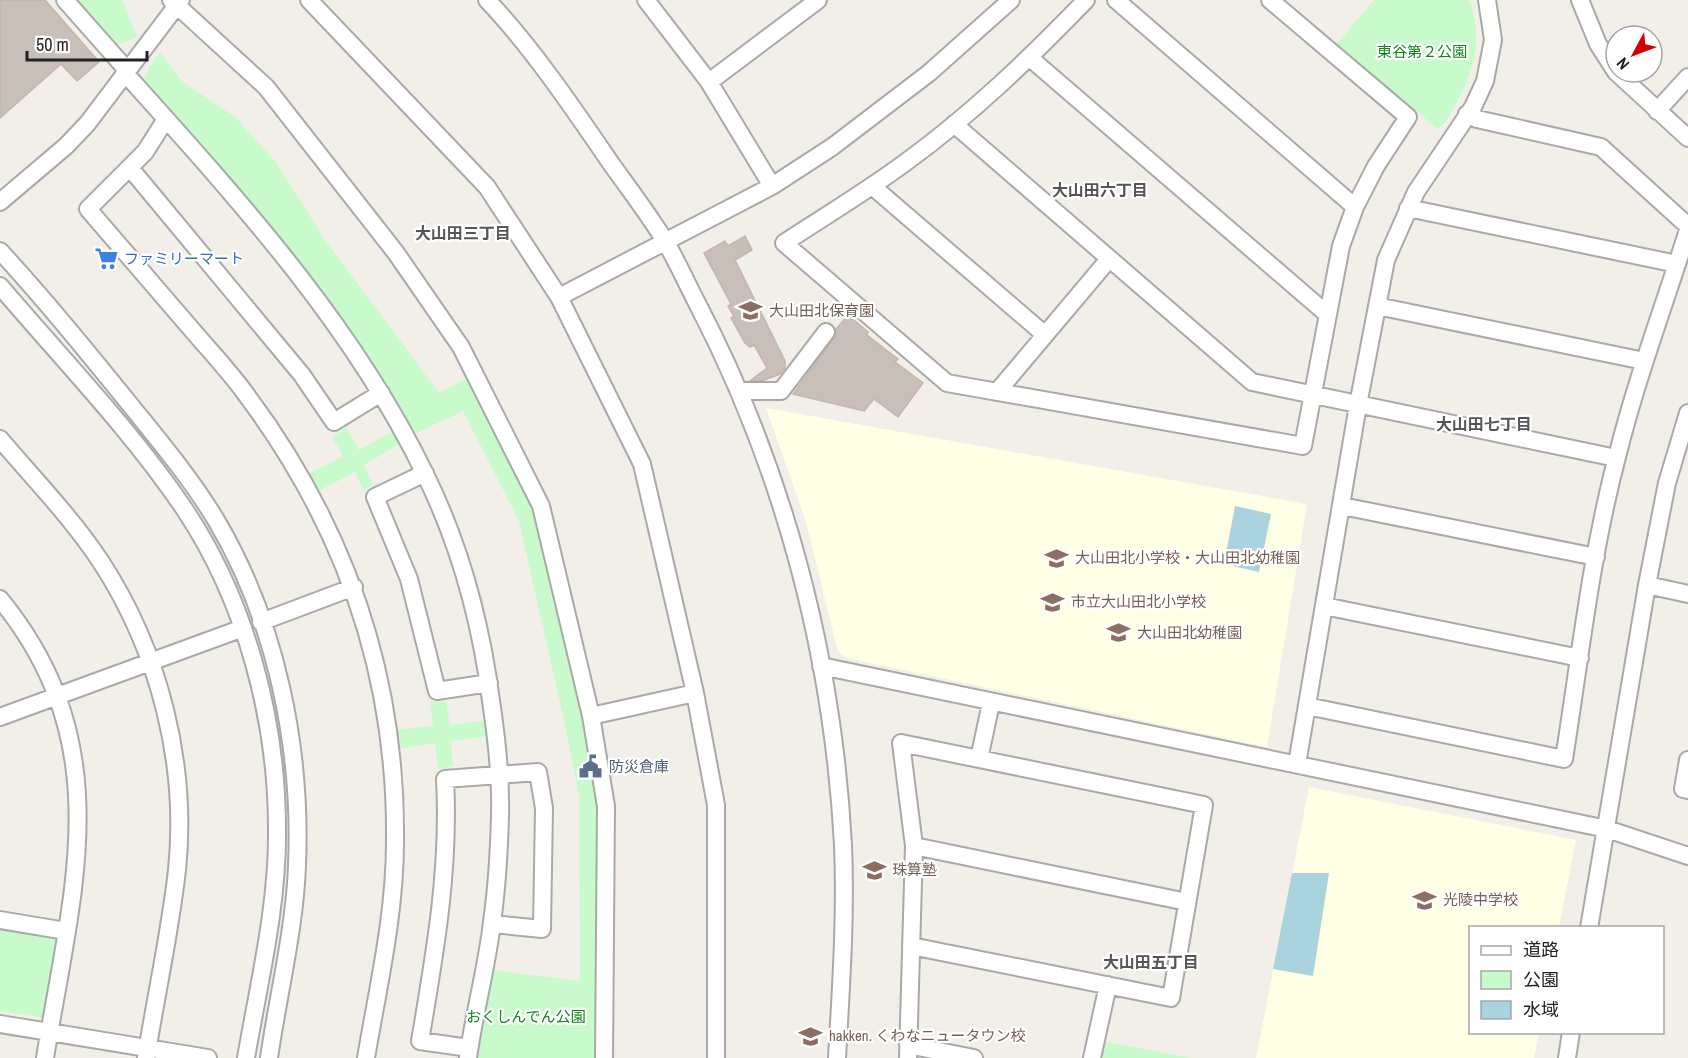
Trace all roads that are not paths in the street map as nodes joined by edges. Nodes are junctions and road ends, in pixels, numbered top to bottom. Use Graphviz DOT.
graph roads {
  1 [pos="65,0"];
  2 [pos="309,0"];
  3 [pos="487,0"];
  4 [pos="646,0"];
  5 [pos="818,0"];
  6 [pos="1011,0"];
  7 [pos="1086,0"];
  8 [pos="1116,0"];
  9 [pos="1487,0"];
  10 [pos="1580,0"];
  11 [pos="176,2"];
  12 [pos="1282,4"];
  13 [pos="1604,53"];
  14 [pos="1030,58"];
  15 [pos="125,71"];
  16 [pos="1688,77"];
  17 [pos="709,82"];
  18 [pos="1629,84"];
  19 [pos="1657,111"];
  20 [pos="1467,114"];
  21 [pos="166,119"];
  22 [pos="954,124"];
  23 [pos="1688,138"];
  24 [pos="130,168"];
  25 [pos="772,186"];
  26 [pos="872,186"];
  27 [pos="0,202"];
  28 [pos="1355,207"];
  29 [pos="1408,208"];
  30 [pos="1688,228"];
  31 [pos="665,242"];
  32 [pos="0,251"];
  33 [pos="1109,259"];
  34 [pos="1677,264"];
  35 [pos="0,286"];
  36 [pos="560,297"];
  37 [pos="1377,306"];
  38 [pos="1327,314"];
  39 [pos="826,332"];
  40 [pos="1044,334"];
  41 [pos="1644,360"];
  42 [pos="739,391"];
  43 [pos="997,392"];
  44 [pos="381,393"];
  45 [pos="1313,397"];
  46 [pos="1358,405"];
  47 [pos="1688,413"];
  48 [pos="0,439"];
  49 [pos="1616,458"];
  50 [pos="425,473"];
  51 [pos="1342,506"];
  52 [pos="1596,557"];
  53 [pos="1647,585"];
  54 [pos="354,587"];
  55 [pos="1688,594"];
  56 [pos="0,598"];
  57 [pos="1324,606"];
  58 [pos="261,622"];
  59 [pos="243,628"];
  60 [pos="1580,658"];
  61 [pos="151,662"];
  62 [pos="821,666"];
  63 [pos="489,683"];
  64 [pos="695,693"];
  65 [pos="56,696"];
  66 [pos="991,703"];
  67 [pos="1307,706"];
  68 [pos="591,716"];
  69 [pos="0,717"];
  70 [pos="979,759"];
  71 [pos="1688,760"];
  72 [pos="1297,764"];
  73 [pos="499,773"];
  74 [pos="1688,790"];
  75 [pos="1607,829"];
  76 [pos="914,846"];
  77 [pos="1688,856"];
  78 [pos="1187,902"];
  79 [pos="0,920"];
  80 [pos="492,924"];
  81 [pos="1589,926"];
  82 [pos="66,931"];
  83 [pos="911,946"];
  84 [pos="1108,985"];
  85 [pos="0,1024"];
  86 [pos="49,1032"];
  87 [pos="1571,1034"];
  88 [pos="908,1051"];
  89 [pos="147,1052"];
  90 [pos="468,1053"];
  91 [pos="45,1058"];
  92 [pos="207,1058"];
  93 [pos="246,1058"];
  94 [pos="269,1058"];
  95 [pos="366,1058"];
  96 [pos="604,1058"];
  97 [pos="716,1058"];
  98 [pos="837,1058"];
  99 [pos="974,1058"];
  100 [pos="1092,1058"];
  101 [pos="1567,1058"];
  1 -- 15 [label="street"];
  2 -- 36 [label="street"];
  3 -- 31 [label="street"];
  4 -- 17 [label="street"];
  5 -- 17 [label="street"];
  6 -- 25 [label="street"];
  7 -- 14 [label="street"];
  8 -- 28 [label="street"];
  9 -- 20 [label="street"];
  10 -- 13 [label="street"];
  11 -- 15 [label="street"];
  11 -- 68 [label="street"];
  12 -- 28 [label="street"];
  14 -- 22 [label="street"];
  14 -- 38 [label="street"];
  15 -- 21 [label="street"];
  15 -- 27 [label="street"];
  16 -- 19 [label="street"];
  17 -- 25 [label="street"];
  18 -- 19 [label="street"];
  19 -- 23 [label="street"];
  20 -- 29 [label="street"];
  20 -- 30 [label="street"];
  21 -- 24 [label="street"];
  21 -- 44 [label="street"];
  22 -- 26 [label="street"];
  22 -- 33 [label="street"];
  24 -- 44 [label="street"];
  24 -- 54 [label="street"];
  25 -- 31 [label="street"];
  26 -- 40 [label="street"];
  26 -- 43 [label="street"];
  28 -- 38 [label="street"];
  29 -- 34 [label="street"];
  29 -- 37 [label="street"];
  30 -- 34 [label="street"];
  31 -- 36 [label="street"];
  31 -- 42 [label="street"];
  32 -- 58 [label="street"];
  33 -- 40 [label="street"];
  33 -- 45 [label="street"];
  34 -- 41 [label="street"];
  35 -- 59 [label="street"];
  36 -- 64 [label="street"];
  37 -- 41 [label="street"];
  37 -- 46 [label="street"];
  38 -- 45 [label="street"];
  39 -- 42 [label="street"];
  40 -- 43 [label="street"];
  41 -- 49 [label="street"];
  42 -- 62 [label="street"];
  43 -- 45 [label="street"];
  44 -- 50 [label="street"];
  45 -- 46 [label="street"];
  46 -- 49 [label="street"];
  46 -- 51 [label="street"];
  47 -- 53 [label="street"];
  48 -- 61 [label="street"];
  49 -- 52 [label="street"];
  50 -- 63 [label="street"];
  50 -- 63 [label="street"];
  51 -- 52 [label="street"];
  51 -- 57 [label="street"];
  52 -- 60 [label="street"];
  53 -- 55 [label="street"];
  53 -- 75 [label="street"];
  54 -- 58 [label="street"];
  54 -- 95 [label="street"];
  56 -- 65 [label="street"];
  57 -- 60 [label="street"];
  57 -- 67 [label="street"];
  58 -- 94 [label="street"];
  59 -- 61 [label="street"];
  59 -- 93 [label="street"];
  60 -- 67 [label="street"];
  61 -- 65 [label="street"];
  61 -- 89 [label="street"];
  62 -- 66 [label="street"];
  62 -- 98 [label="street"];
  63 -- 73 [label="street"];
  64 -- 68 [label="street"];
  64 -- 97 [label="street"];
  65 -- 69 [label="street"];
  65 -- 82 [label="street"];
  66 -- 70 [label="street"];
  66 -- 72 [label="street"];
  67 -- 72 [label="street"];
  68 -- 96 [label="street"];
  70 -- 76 [label="street"];
  70 -- 78 [label="street"];
  71 -- 74 [label="street"];
  72 -- 75 [label="street"];
  73 -- 80 [label="street"];
  73 -- 80 [label="street"];
  73 -- 90 [label="street"];
  75 -- 77 [label="street"];
  75 -- 81 [label="street"];
  76 -- 78 [label="street"];
  76 -- 83 [label="street"];
  78 -- 84 [label="street"];
  79 -- 82 [label="street"];
  80 -- 90 [label="street"];
  82 -- 86 [label="street"];
  83 -- 84 [label="street"];
  83 -- 88 [label="street"];
  84 -- 100 [label="street"];
  85 -- 86 [label="street"];
  86 -- 89 [label="street"];
  86 -- 91 [label="street"];
  87 -- 101 [label="street"];
  88 -- 99 [label="street"];
  89 -- 92 [label="street"];
}
